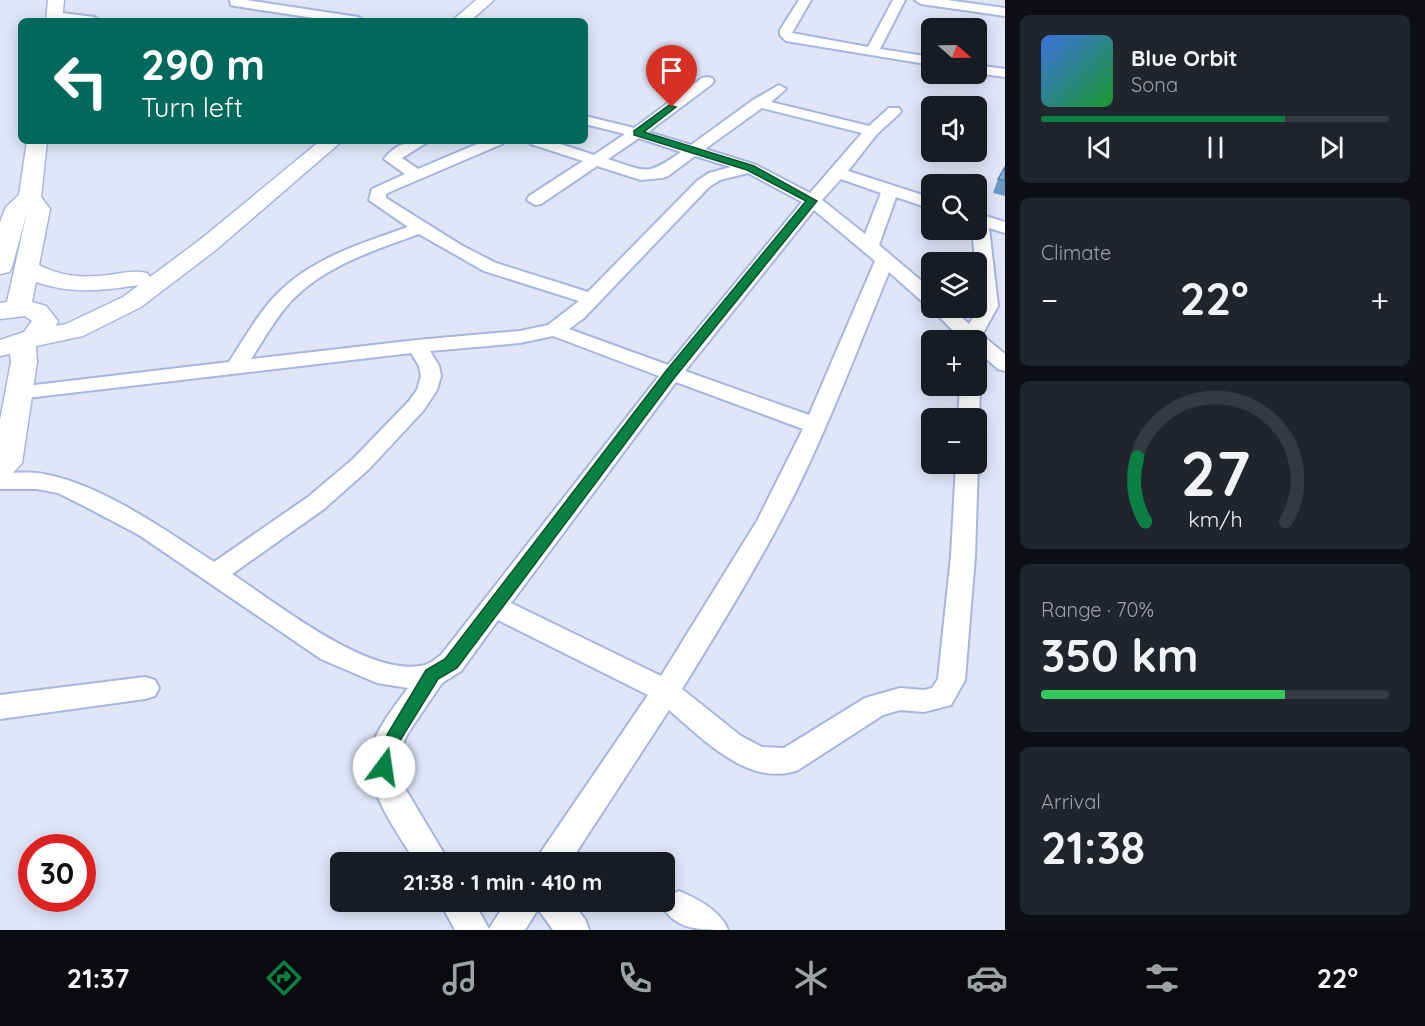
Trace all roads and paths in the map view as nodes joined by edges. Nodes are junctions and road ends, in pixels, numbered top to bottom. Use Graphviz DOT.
graph roads {
  1 [pos="486,0"];
  2 [pos="504,0"];
  3 [pos="805,0"];
  4 [pos="899,0"];
  5 [pos="921,0"];
  6 [pos="236,2"];
  7 [pos="55,12"];
  8 [pos="1005,12"];
  9 [pos="81,18"];
  10 [pos="339,18"];
  11 [pos="464,18"];
  12 [pos="482,18"];
  13 [pos="872,52"];
  14 [pos="921,59"];
  15 [pos="987,71"];
  16 [pos="1005,73"];
  17 [pos="707,81"];
  18 [pos="779,88"];
  19 [pos="758,104"];
  20 [pos="894,111"];
  21 [pos="588,121"];
  22 [pos="872,131"];
  23 [pos="637,133"];
  24 [pos="37,144"];
  25 [pos="306,144"];
  26 [pos="328,144"];
  27 [pos="415,144"];
  28 [pos="490,144"];
  29 [pos="545,144"];
  30 [pos="692,150"];
  31 [pos="596,161"];
  32 [pos="750,168"];
  33 [pos="838,173"];
  34 [pos="417,175"];
  35 [pos="890,191"];
  36 [pos="30,197"];
  37 [pos="535,200"];
  38 [pos="812,201"];
  39 [pos="921,201"];
  40 [pos="987,222"];
  41 [pos="420,228"];
  42 [pos="1005,228"];
  43 [pos="983,240"];
  44 [pos="877,252"];
  45 [pos="0,267"];
  46 [pos="28,269"];
  47 [pos="138,278"];
  48 [pos="921,290"];
  49 [pos="592,299"];
  50 [pos="997,302"];
  51 [pos="9,310"];
  52 [pos="43,317"];
  53 [pos="951,318"];
  54 [pos="554,330"];
  55 [pos="963,330"];
  56 [pos="978,330"];
  57 [pos="417,346"];
  58 [pos="19,348"];
  59 [pos="987,350"];
  60 [pos="1005,365"];
  61 [pos="235,368"];
  62 [pos="671,374"];
  63 [pos="18,393"];
  64 [pos="814,425"];
  65 [pos="0,468"];
  66 [pos="967,474"];
  67 [pos="0,481"];
  68 [pos="214,574"];
  69 [pos="494,606"];
  70 [pos="432,675"];
  71 [pos="145,688"];
  72 [pos="664,692"];
  73 [pos="0,707"];
  74 [pos="427,852"];
  75 [pos="559,852"];
  76 [pos="679,907"];
  77 [pos="462,912"];
  78 [pos="518,912"];
  79 [pos="559,912"];
  80 [pos="473,930"];
  81 [pos="505,930"];
  82 [pos="573,930"];
  83 [pos="712,930"];
  1 -- 11 [label="main road"];
  2 -- 12 [label="main road"];
  3 -- 13 [label="street"];
  4 -- 13 [label="street"];
  5 -- 8 [label="street"];
  6 -- 10 [label="street"];
  7 -- 9 [label="street"];
  13 -- 14 [label="street"];
  15 -- 16 [label="street"];
  17 -- 23 [label="street"];
  18 -- 19 [label="street"];
  19 -- 22 [label="street"];
  19 -- 30 [label="street"];
  20 -- 22 [label="street"];
  21 -- 23 [label="street"];
  22 -- 33 [label="street"];
  23 -- 30 [label="street"];
  23 -- 31 [label="street"];
  24 -- 36 [label="main road"];
  25 -- 47 [label="main road"];
  26 -- 58 [label="main road"];
  27 -- 34 [label="street"];
  28 -- 34 [label="street"];
  29 -- 31 [label="street"];
  30 -- 31 [label="street"];
  30 -- 32 [label="street"];
  31 -- 37 [label="street"];
  32 -- 38 [label="street"];
  32 -- 49 [label="street"];
  33 -- 35 [label="street"];
  33 -- 38 [label="street"];
  34 -- 41 [label="street"];
  35 -- 39 [label="street"];
  35 -- 44 [label="street"];
  36 -- 45 [label="main road"];
  36 -- 46 [label="main road"];
  38 -- 44 [label="street"];
  38 -- 62 [label="street"];
  40 -- 42 [label="street"];
  41 -- 49 [label="street"];
  41 -- 61 [label="street"];
  43 -- 50 [label="street"];
  44 -- 48 [label="street"];
  44 -- 64 [label="street"];
  46 -- 47 [label="main road"];
  46 -- 51 [label="main road"];
  47 -- 52 [label="main road"];
  49 -- 54 [label="street"];
  50 -- 56 [label="street"];
  51 -- 52 [label="main road"];
  52 -- 58 [label="main road"];
  53 -- 55 [label="street"];
  54 -- 57 [label="street"];
  54 -- 62 [label="street"];
  57 -- 61 [label="street"];
  57 -- 68 [label="street"];
  58 -- 63 [label="main road"];
  59 -- 60 [label="street"];
  61 -- 63 [label="street"];
  62 -- 64 [label="street"];
  62 -- 69 [label="street"];
  63 -- 65 [label="main road"];
  64 -- 72 [label="street"];
  66 -- 72 [label="street"];
  67 -- 68 [label="street"];
  68 -- 70 [label="street"];
  69 -- 70 [label="street"];
  69 -- 72 [label="street"];
  70 -- 74 [label="street"];
  71 -- 73 [label="street"];
  72 -- 75 [label="street"];
  76 -- 83 [label="street"];
  77 -- 80 [label="street"];
  78 -- 81 [label="street"];
  79 -- 82 [label="street"];
}
